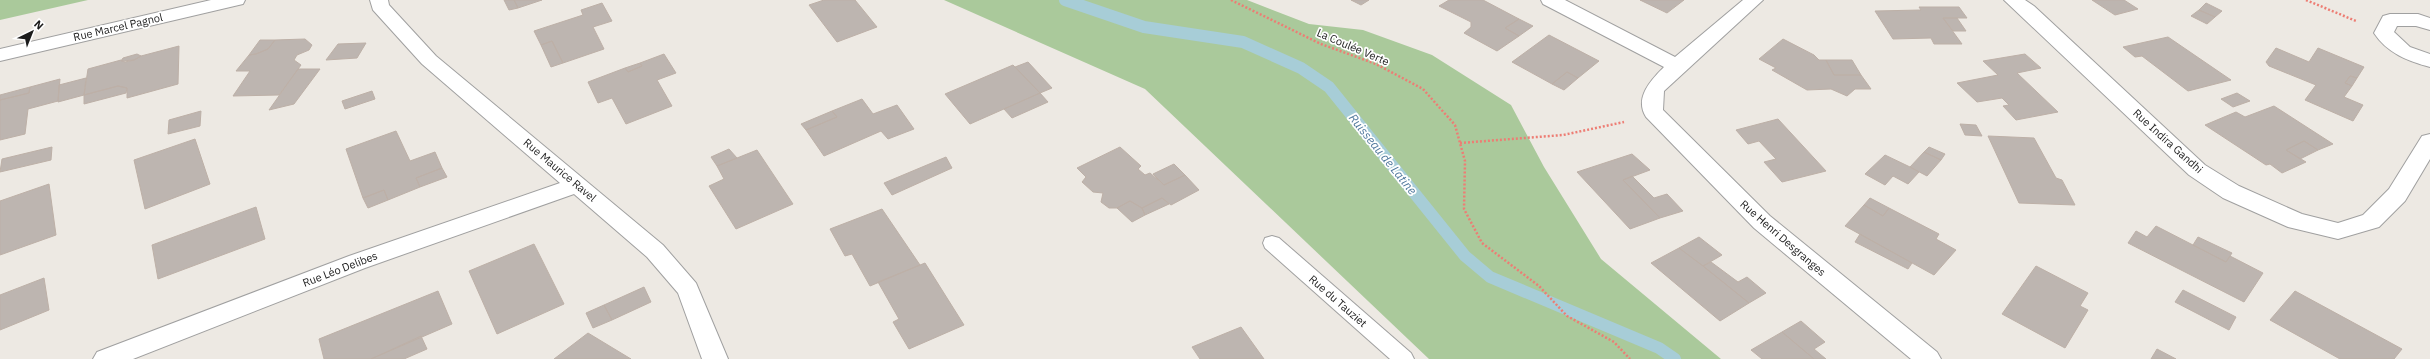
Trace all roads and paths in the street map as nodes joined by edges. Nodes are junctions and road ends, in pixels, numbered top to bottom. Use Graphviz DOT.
graph roads {
  1 [pos="236,0"];
  2 [pos="379,0"];
  3 [pos="1231,0"];
  4 [pos="1550,0"];
  5 [pos="1754,0"];
  6 [pos="2013,0"];
  7 [pos="2306,0"];
  8 [pos="2430,24"];
  9 [pos="2384,33"];
  10 [pos="0,55"];
  11 [pos="2430,61"];
  12 [pos="1675,65"];
  13 [pos="1653,112"];
  14 [pos="2430,141"];
  15 [pos="1460,143"];
  16 [pos="577,185"];
  17 [pos="1272,243"];
  18 [pos="106,359"];
  19 [pos="715,359"];
  20 [pos="1404,359"];
  21 [pos="1630,359"];
  22 [pos="1928,359"];
  1 -- 10 [label="street, Rue Marcel Pagnol"];
  2 -- 16 [label="street, Rue Maurice Ravel"];
  3 -- 15 [label="path, La Coulée Verte"];
  4 -- 12 [label="street"];
  5 -- 12 [label="street"];
  6 -- 14 [label="street, Rue Indira Gandhi"];
  7 -- 9 [label="path"];
  8 -- 9 [label="street"];
  9 -- 11 [label="street"];
  12 -- 13 [label="street"];
  13 -- 15 [label="path"];
  13 -- 22 [label="street, Rue Henri Desgranges"];
  15 -- 21 [label="path, La Coulée Verte"];
  16 -- 18 [label="street, Rue Léo Delibes"];
  16 -- 19 [label="street, Rue Maurice Ravel"];
  17 -- 20 [label="lane, Rue du Tauziet"];
}
